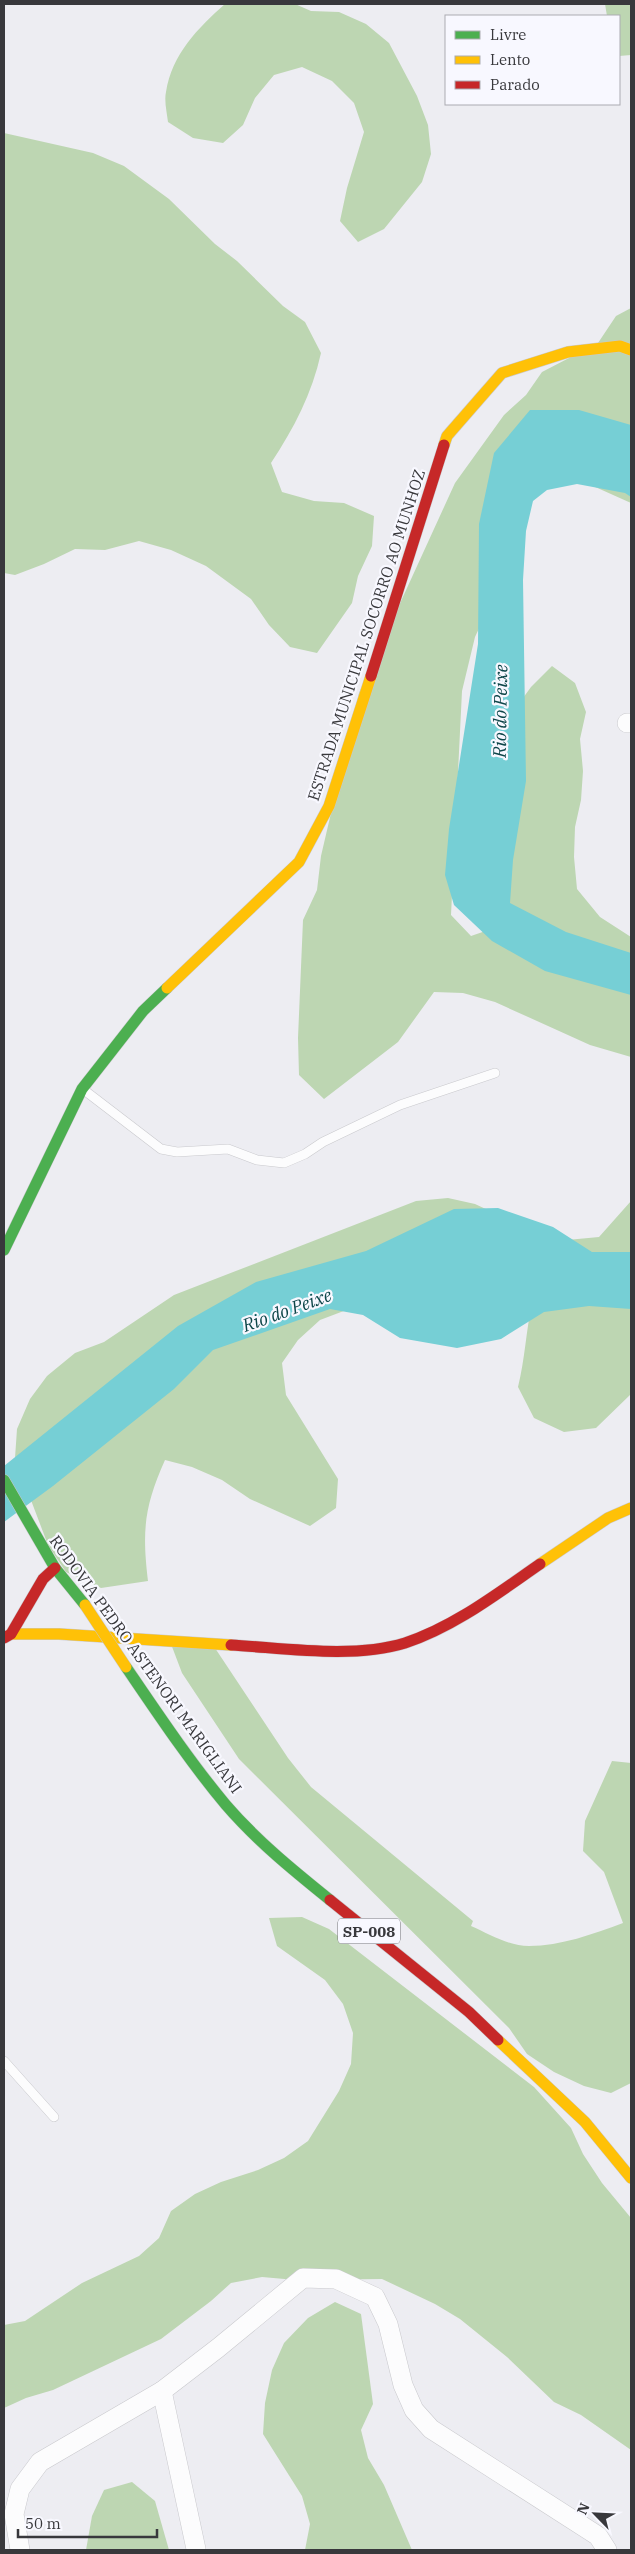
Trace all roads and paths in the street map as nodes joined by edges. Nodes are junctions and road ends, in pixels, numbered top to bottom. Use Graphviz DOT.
graph roads {
  1 [pos="631,350"];
  2 [pos="495,1073"];
  3 [pos="82,1088"];
  4 [pos="4,1250"];
  5 [pos="4,1480"];
  6 [pos="631,1508"];
  7 [pos="55,1568"];
  8 [pos="8,1636"];
  9 [pos="4,2061"];
  10 [pos="54,2117"];
  11 [pos="631,2178"];
  12 [pos="162,2391"];
  13 [pos="196,2549"];
  14 [pos="20,2550"];
  15 [pos="607,2550"];
  1 -- 3 [label="street, ESTRADA MUNICIPAL SOCORRO AO MUNHOZ"];
  2 -- 3 [label="lane"];
  3 -- 4 [label="street, ESTRADA MUNICIPAL SOCORRO AO MUNHOZ"];
  5 -- 7 [label="street, RODOVIA PEDRO ASTENORI MARIGLIANI / SP-008"];
  6 -- 8 [label="street"];
  7 -- 8 [label="street"];
  7 -- 11 [label="street, RODOVIA PEDRO ASTENORI MARIGLIANI / SP-008, bridge"];
  9 -- 10 [label="lane"];
  12 -- 13 [label="street"];
  12 -- 14 [label="street"];
  12 -- 15 [label="street"];
}
